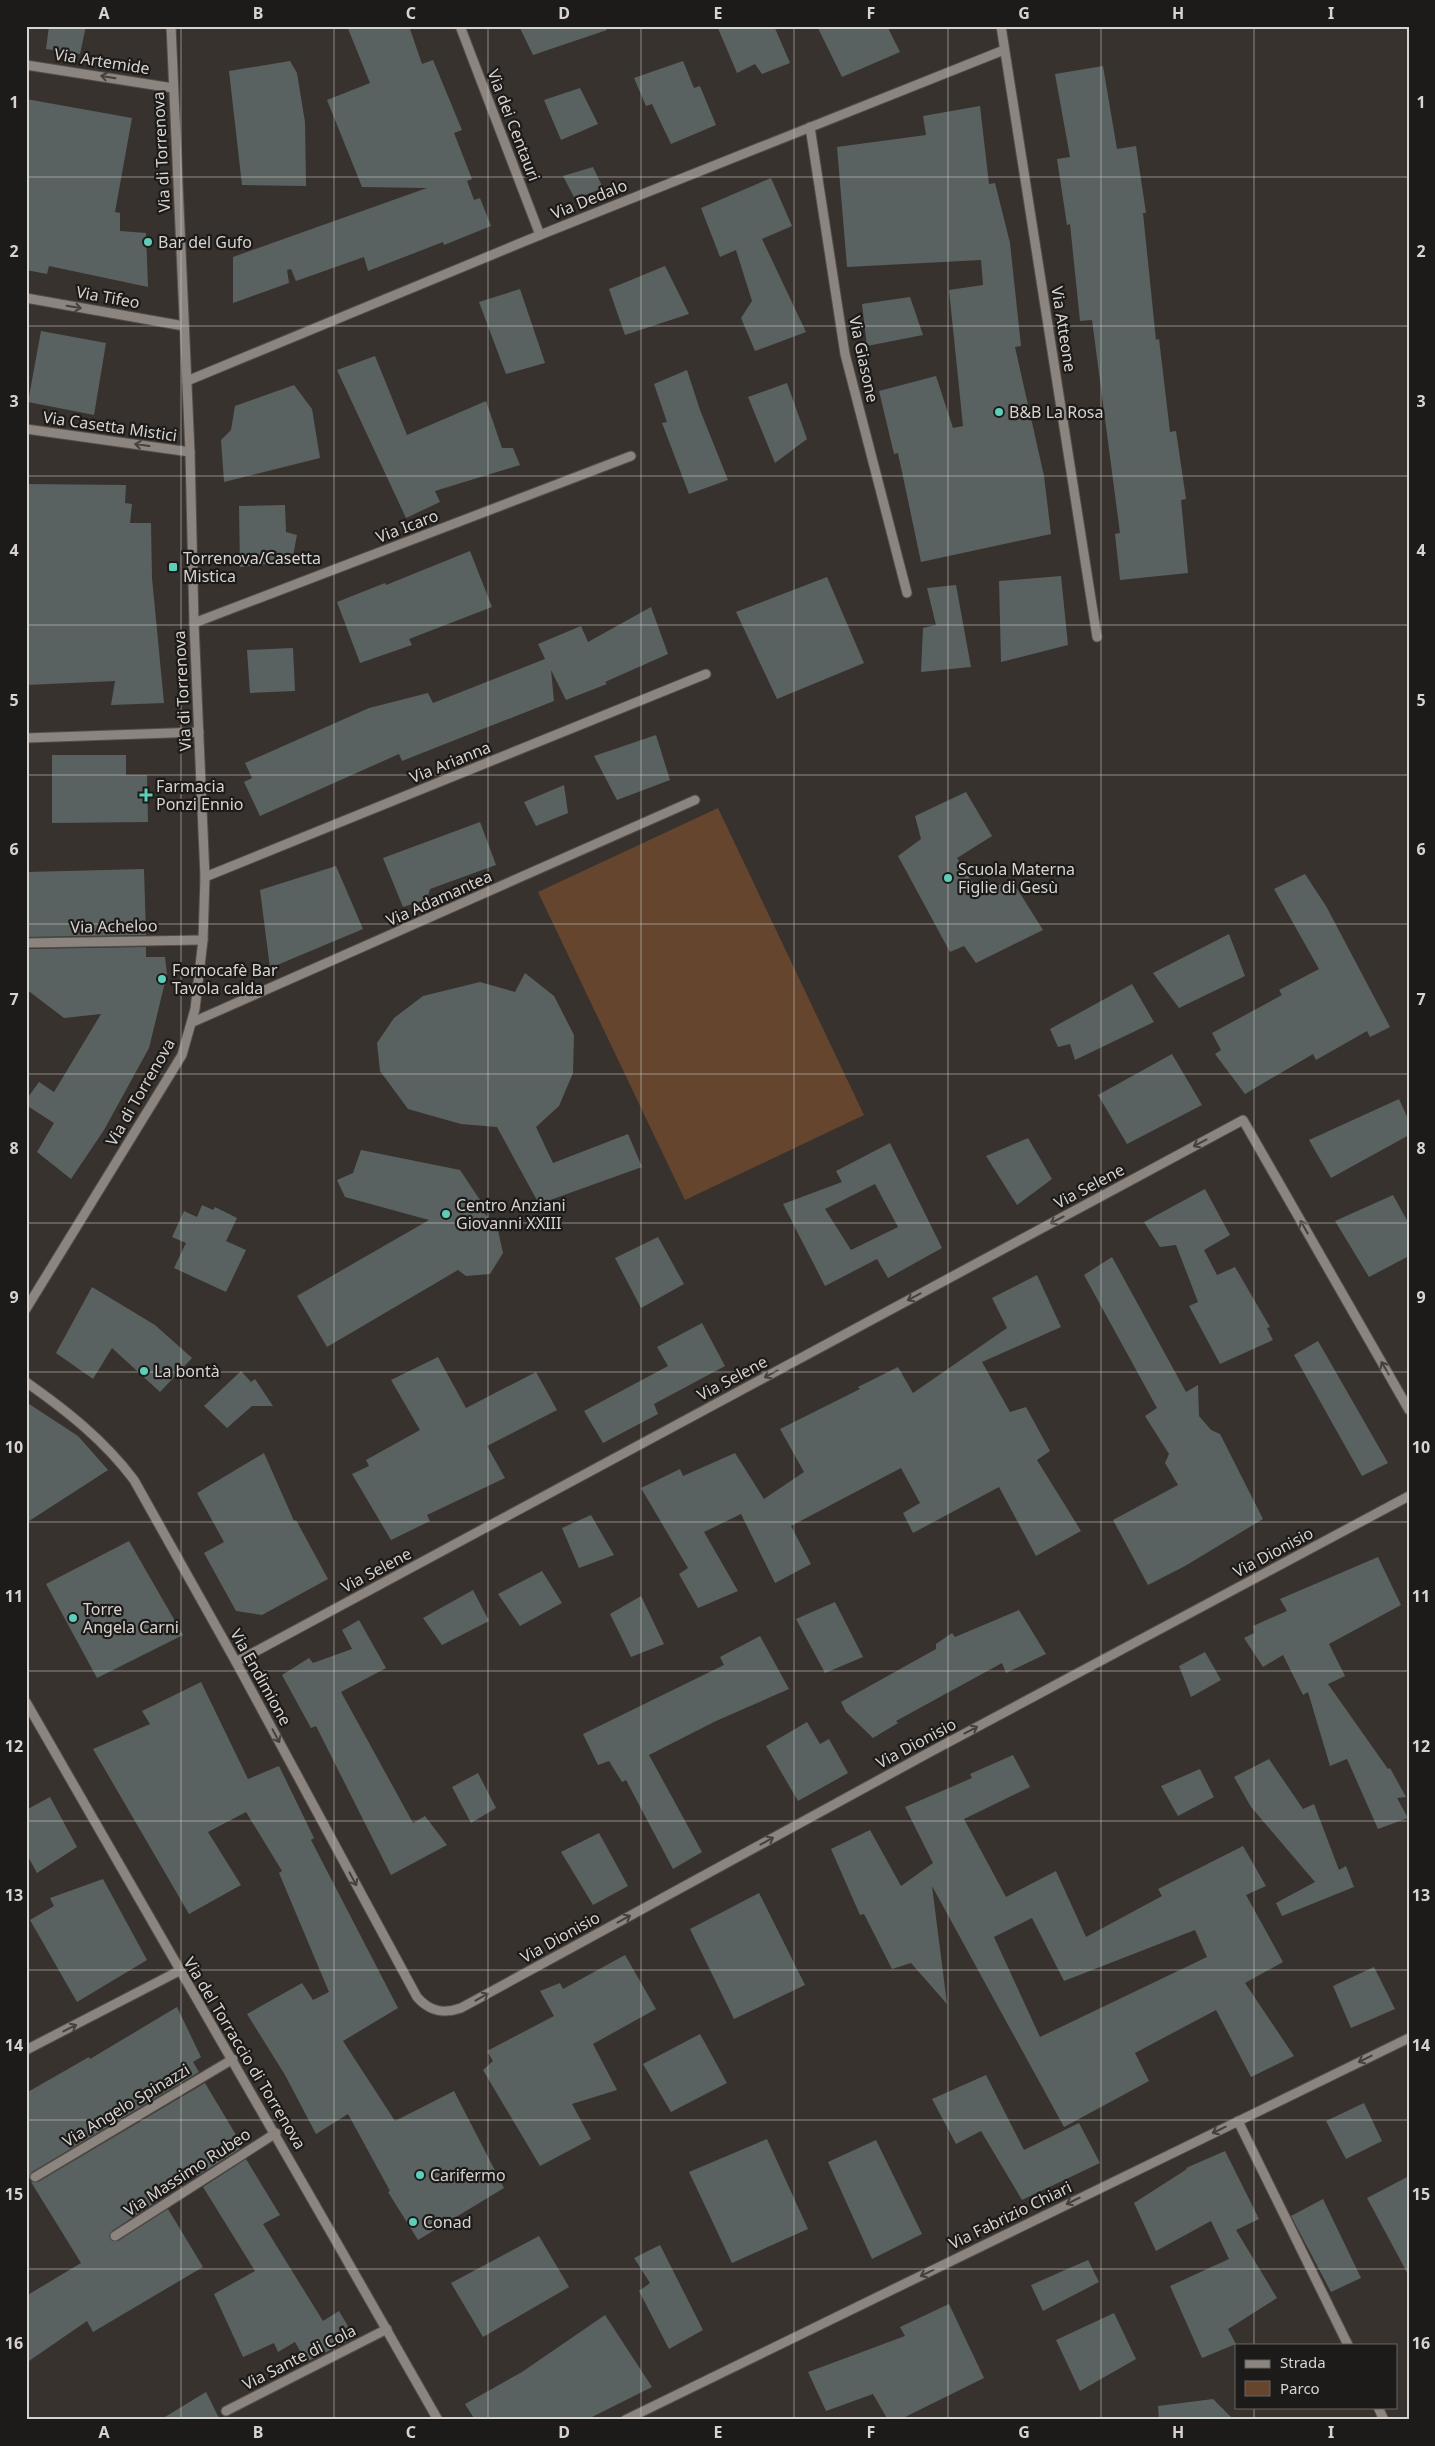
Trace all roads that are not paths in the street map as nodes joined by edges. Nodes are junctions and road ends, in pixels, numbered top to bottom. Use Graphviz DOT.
graph roads {
  1 [pos="171,26"];
  2 [pos="460,26"];
  3 [pos="1001,26"];
  4 [pos="1004,50"];
  5 [pos="26,64"];
  6 [pos="173,88"];
  7 [pos="810,127"];
  8 [pos="540,235"];
  9 [pos="26,298"];
  10 [pos="184,326"];
  11 [pos="187,381"];
  12 [pos="26,430"];
  13 [pos="190,452"];
  14 [pos="631,456"];
  15 [pos="907,593"];
  16 [pos="194,623"];
  17 [pos="1097,636"];
  18 [pos="706,674"];
  19 [pos="199,732"];
  20 [pos="26,738"];
  21 [pos="695,800"];
  22 [pos="205,877"];
  23 [pos="203,940"];
  24 [pos="26,943"];
  25 [pos="193,1022"];
  26 [pos="26,1308"];
  27 [pos="26,1382"];
  28 [pos="1409,1410"];
  29 [pos="1409,1496"];
  30 [pos="236,1662"];
  31 [pos="26,1702"];
  32 [pos="179,1971"];
  33 [pos="436,2011"];
  34 [pos="1409,2038"];
  35 [pos="26,2050"];
  36 [pos="233,2059"];
  37 [pos="1238,2121"];
  38 [pos="276,2133"];
  39 [pos="35,2177"];
  40 [pos="115,2236"];
  41 [pos="387,2329"];
  42 [pos="1348,2344"];
  43 [pos="1378,2408"];
  44 [pos="226,2411"];
  45 [pos="438,2420"];
  46 [pos="625,2420"];
  47 [pos="1384,2420"];
  1 -- 6 [label="street, Via di Torrenova"];
  2 -- 8 [label="street, Via dei Centauri"];
  3 -- 4 [label="street, Via Atteone"];
  4 -- 7 [label="street, Via Dedalo"];
  4 -- 17 [label="street, Via Atteone"];
  6 -- 5 [label="street, Via Artemide, one-way"];
  6 -- 10 [label="street, Via di Torrenova"];
  7 -- 8 [label="street, Via Dedalo"];
  7 -- 15 [label="street, Via Giasone"];
  8 -- 11 [label="street, Via Dedalo"];
  9 -- 10 [label="street, Via Tifeo, one-way"];
  10 -- 11 [label="street, Via di Torrenova"];
  11 -- 13 [label="street, Via di Torrenova"];
  13 -- 12 [label="street, Via Casetta Mistici, one-way"];
  13 -- 16 [label="street, Via di Torrenova"];
  14 -- 16 [label="street, Via Icaro"];
  16 -- 19 [label="street, Via di Torrenova"];
  18 -- 22 [label="street, Via Arianna"];
  19 -- 20 [label="street"];
  19 -- 22 [label="street, Via di Torrenova"];
  21 -- 25 [label="street, Via Adamantea"];
  22 -- 23 [label="street, Via di Torrenova"];
  23 -- 24 [label="street, Via Acheloo"];
  23 -- 25 [label="street, Via di Torrenova"];
  25 -- 26 [label="street, Via di Torrenova"];
  27 -- 30 [label="street, Via Endimione"];
  28 -- 30 [label="street, Via Selene, one-way"];
  33 -- 29 [label="street, Via Dionisio, one-way"];
  30 -- 33 [label="street, Via Endimione, one-way"];
  31 -- 32 [label="street, Via del Torraccio di Torrenova"];
  35 -- 32 [label="street, one-way"];
  32 -- 36 [label="street, Via del Torraccio di Torrenova"];
  34 -- 37 [label="street, Via Fabrizio Chiari, one-way"];
  36 -- 38 [label="street, Via del Torraccio di Torrenova"];
  36 -- 39 [label="street, Via Angelo Spinazzi"];
  37 -- 42 [label="street"];
  37 -- 46 [label="street, Via Fabrizio Chiari, one-way"];
  38 -- 40 [label="street, Via Massimo Rubeo"];
  38 -- 41 [label="street, Via del Torraccio di Torrenova"];
  41 -- 44 [label="street, Via Sante di Cola"];
  41 -- 45 [label="street, Via del Torraccio di Torrenova"];
  43 -- 47 [label="street"];
}
